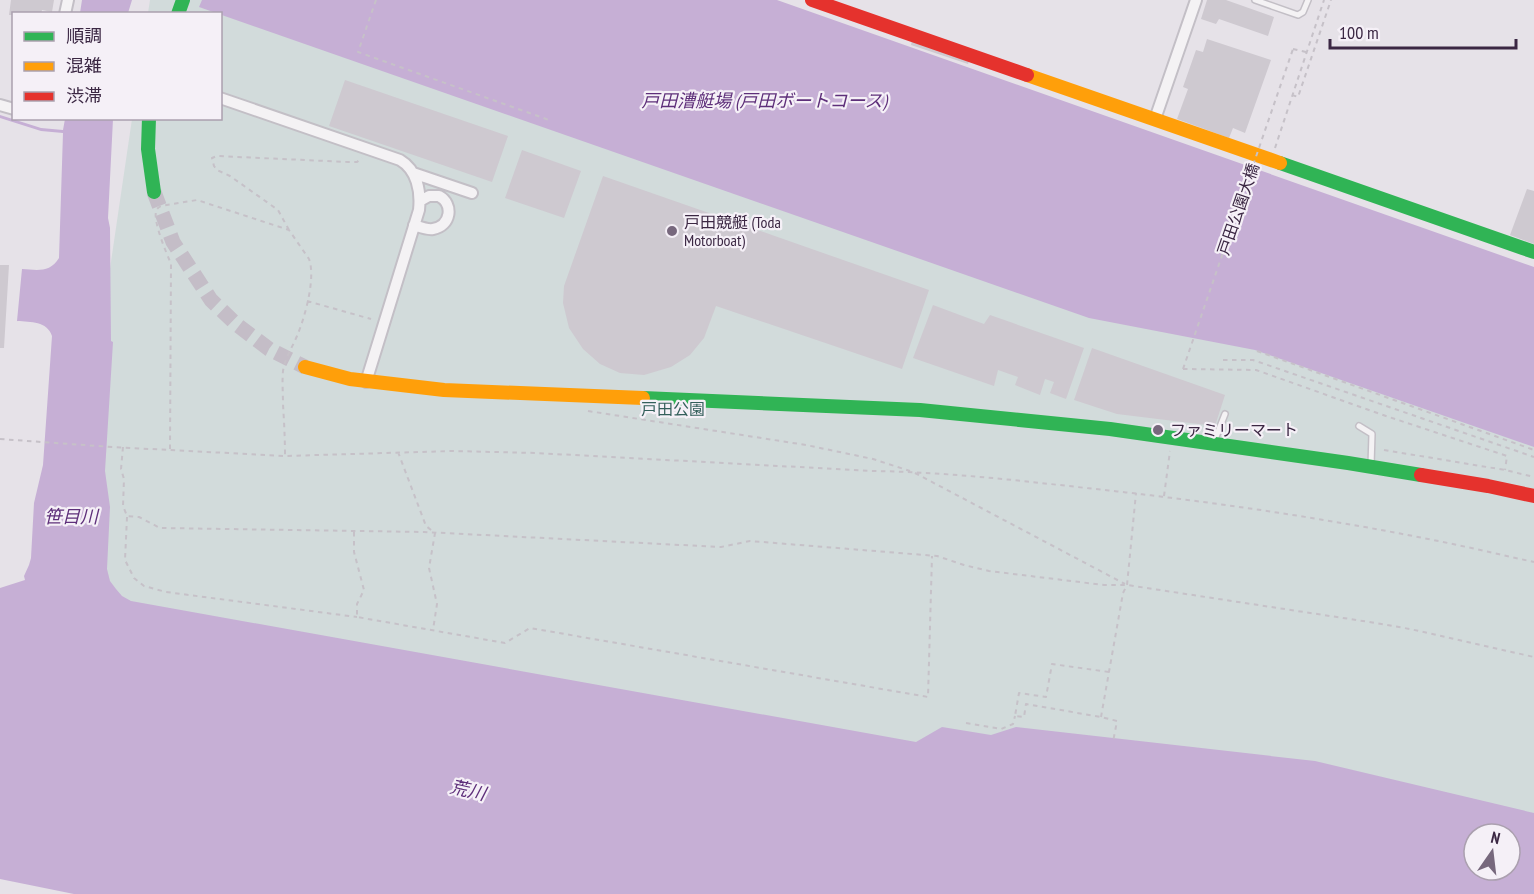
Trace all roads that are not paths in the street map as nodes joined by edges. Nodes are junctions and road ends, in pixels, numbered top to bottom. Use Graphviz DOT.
graph roads {
  1 [pos="812,0"];
  2 [pos="1196,0"];
  3 [pos="1255,0"];
  4 [pos="1308,0"];
  5 [pos="222,99"];
  6 [pos="1155,119"];
  7 [pos="149,120"];
  8 [pos="413,173"];
  9 [pos="154,192"];
  10 [pos="472,193"];
  11 [pos="420,201"];
  12 [pos="414,225"];
  13 [pos="1534,252"];
  14 [pos="305,367"];
  15 [pos="366,382"];
  16 [pos="1224,414"];
  17 [pos="1359,426"];
  18 [pos="1214,444"];
  19 [pos="1371,467"];
  20 [pos="1534,496"];
  1 -- 6 [label="street"];
  2 -- 6 [label="street"];
  3 -- 4 [label="lane"];
  5 -- 8 [label="street"];
  6 -- 13 [label="street"];
  7 -- 9 [label="street"];
  8 -- 10 [label="street"];
  8 -- 11 [label="street"];
  11 -- 12 [label="street"];
  11 -- 12 [label="street"];
  12 -- 15 [label="street"];
  14 -- 15 [label="street"];
  15 -- 18 [label="street"];
  16 -- 18 [label="lane"];
  17 -- 19 [label="lane"];
  18 -- 19 [label="street"];
  19 -- 20 [label="street"];
}
